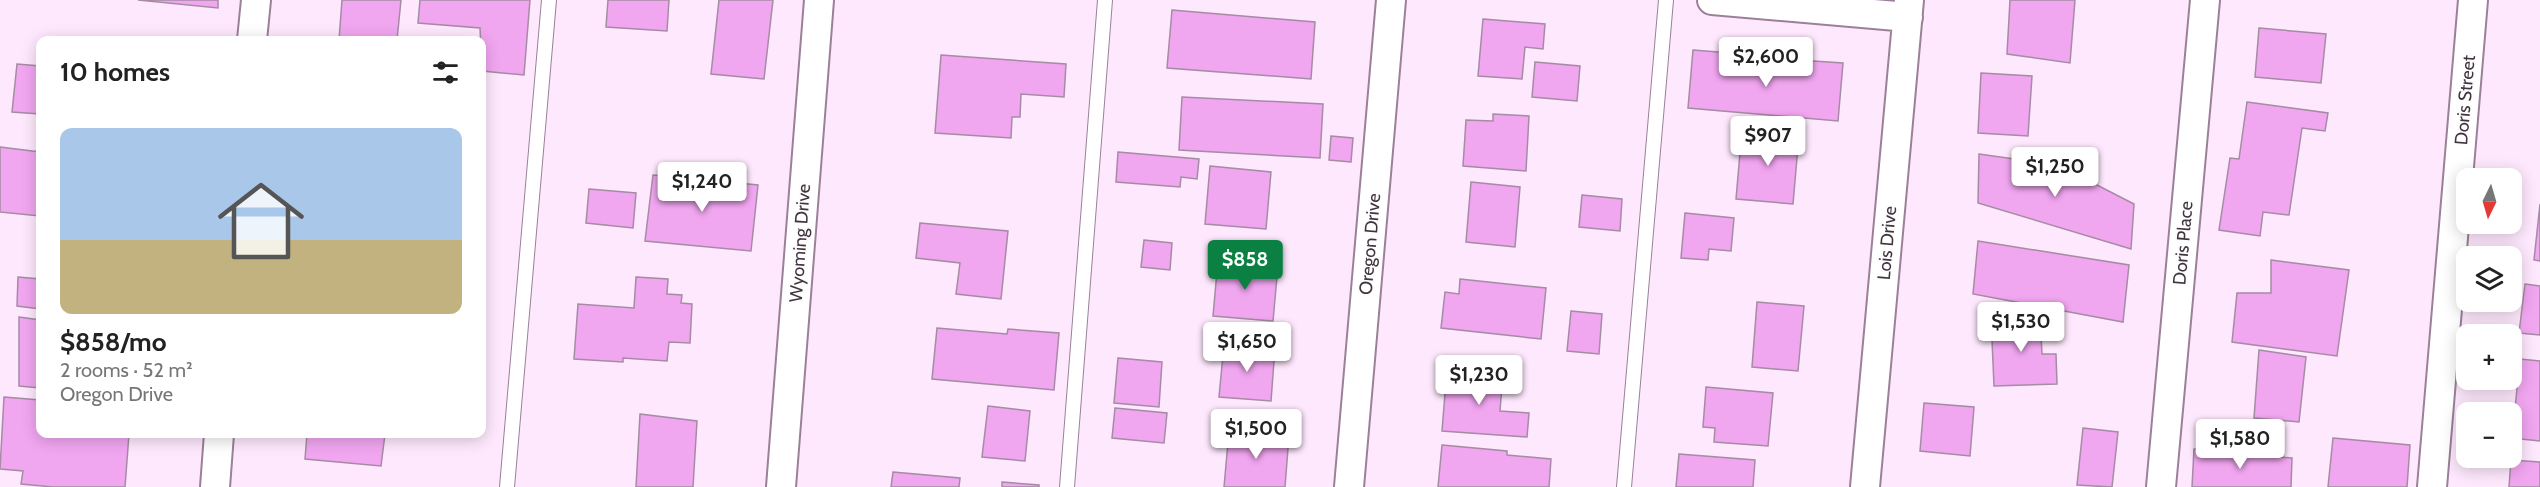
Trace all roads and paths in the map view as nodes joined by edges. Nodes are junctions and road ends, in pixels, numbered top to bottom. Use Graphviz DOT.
graph roads {
  1 [pos="256,0"];
  2 [pos="549,0"];
  3 [pos="819,0"];
  4 [pos="1105,0"];
  5 [pos="1391,0"];
  6 [pos="1666,0"];
  7 [pos="1712,0"];
  8 [pos="2205,0"];
  9 [pos="2474,0"];
  10 [pos="1908,8"];
  11 [pos="252,36"];
  12 [pos="219,438"];
  13 [pos="215,487"];
  14 [pos="507,487"];
  15 [pos="781,487"];
  16 [pos="1067,487"];
  17 [pos="1349,487"];
  18 [pos="1624,487"];
  19 [pos="1865,487"];
  20 [pos="2161,487"];
  21 [pos="2432,487"];
  1 -- 11 [label="street"];
  2 -- 14 [label="lane"];
  3 -- 15 [label="street, Wyoming Drive"];
  4 -- 16 [label="lane"];
  5 -- 17 [label="street, Oregon Drive"];
  6 -- 18 [label="lane"];
  7 -- 10 [label="street"];
  8 -- 20 [label="street, Doris Place"];
  9 -- 21 [label="street, Doris Street"];
  10 -- 19 [label="street, Lois Drive"];
  12 -- 13 [label="street"];
}
